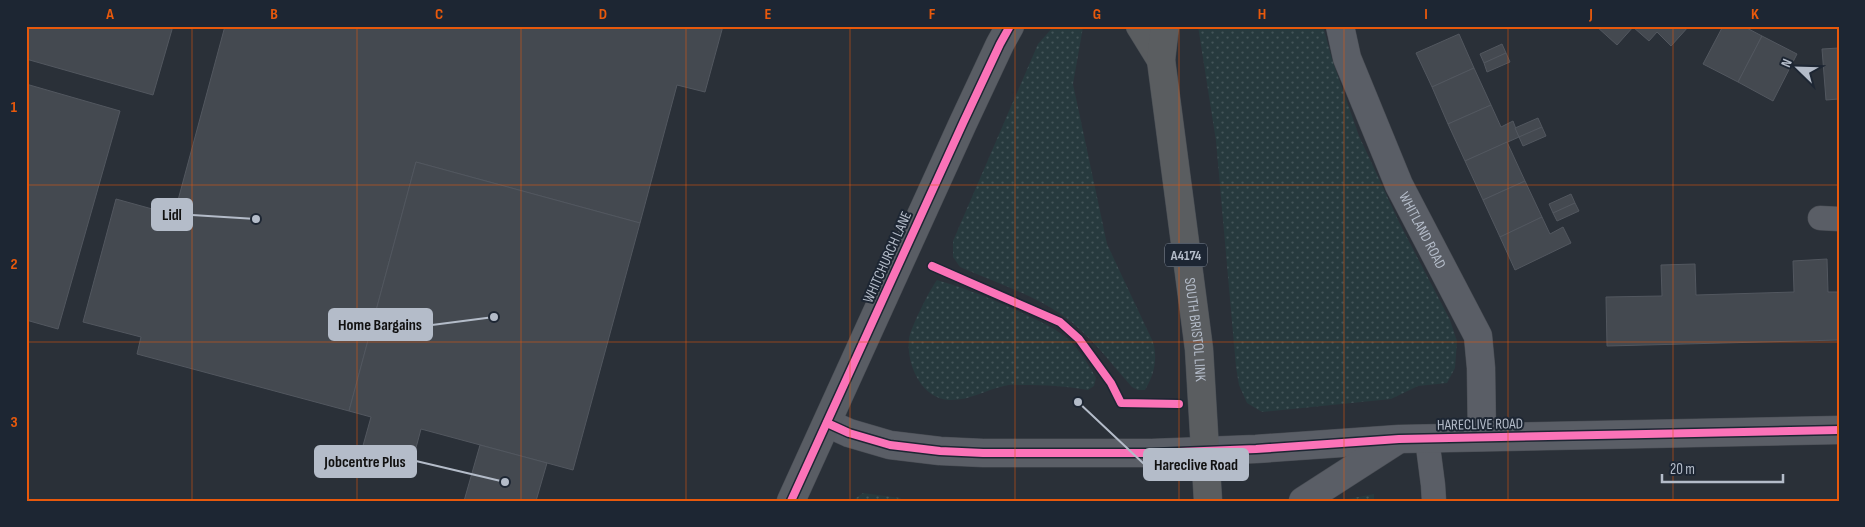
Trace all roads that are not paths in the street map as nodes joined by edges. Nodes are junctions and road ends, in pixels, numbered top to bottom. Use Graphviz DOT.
graph roads {
  1 [pos="1010,26"];
  2 [pos="1140,26"];
  3 [pos="1165,26"];
  4 [pos="1340,26"];
  5 [pos="1161,60"];
  6 [pos="827,424"];
  7 [pos="1839,430"];
  8 [pos="1482,437"];
  9 [pos="1399,439"];
  10 [pos="1427,439"];
  11 [pos="1205,451"];
  12 [pos="791,501"];
  13 [pos="1208,501"];
  14 [pos="1303,501"];
  15 [pos="1434,501"];
  1 -- 6 [label="street, WHITCHURCH LANE"];
  2 -- 5 [label="highway, SOUTH BRISTOL LINK / A4174"];
  3 -- 5 [label="highway, SOUTH BRISTOL LINK / A4174"];
  4 -- 8 [label="street, WHITLAND ROAD"];
  5 -- 11 [label="highway, SOUTH BRISTOL LINK / A4174"];
  6 -- 11 [label="street, HARECLIVE ROAD"];
  6 -- 12 [label="street, WHITCHURCH LANE"];
  7 -- 8 [label="street, HARECLIVE ROAD"];
  8 -- 10 [label="street, HARECLIVE ROAD"];
  9 -- 10 [label="street, HARECLIVE ROAD"];
  9 -- 11 [label="street, HARECLIVE ROAD"];
  9 -- 14 [label="street"];
  10 -- 15 [label="lane"];
  11 -- 13 [label="highway, A4174"];
}
